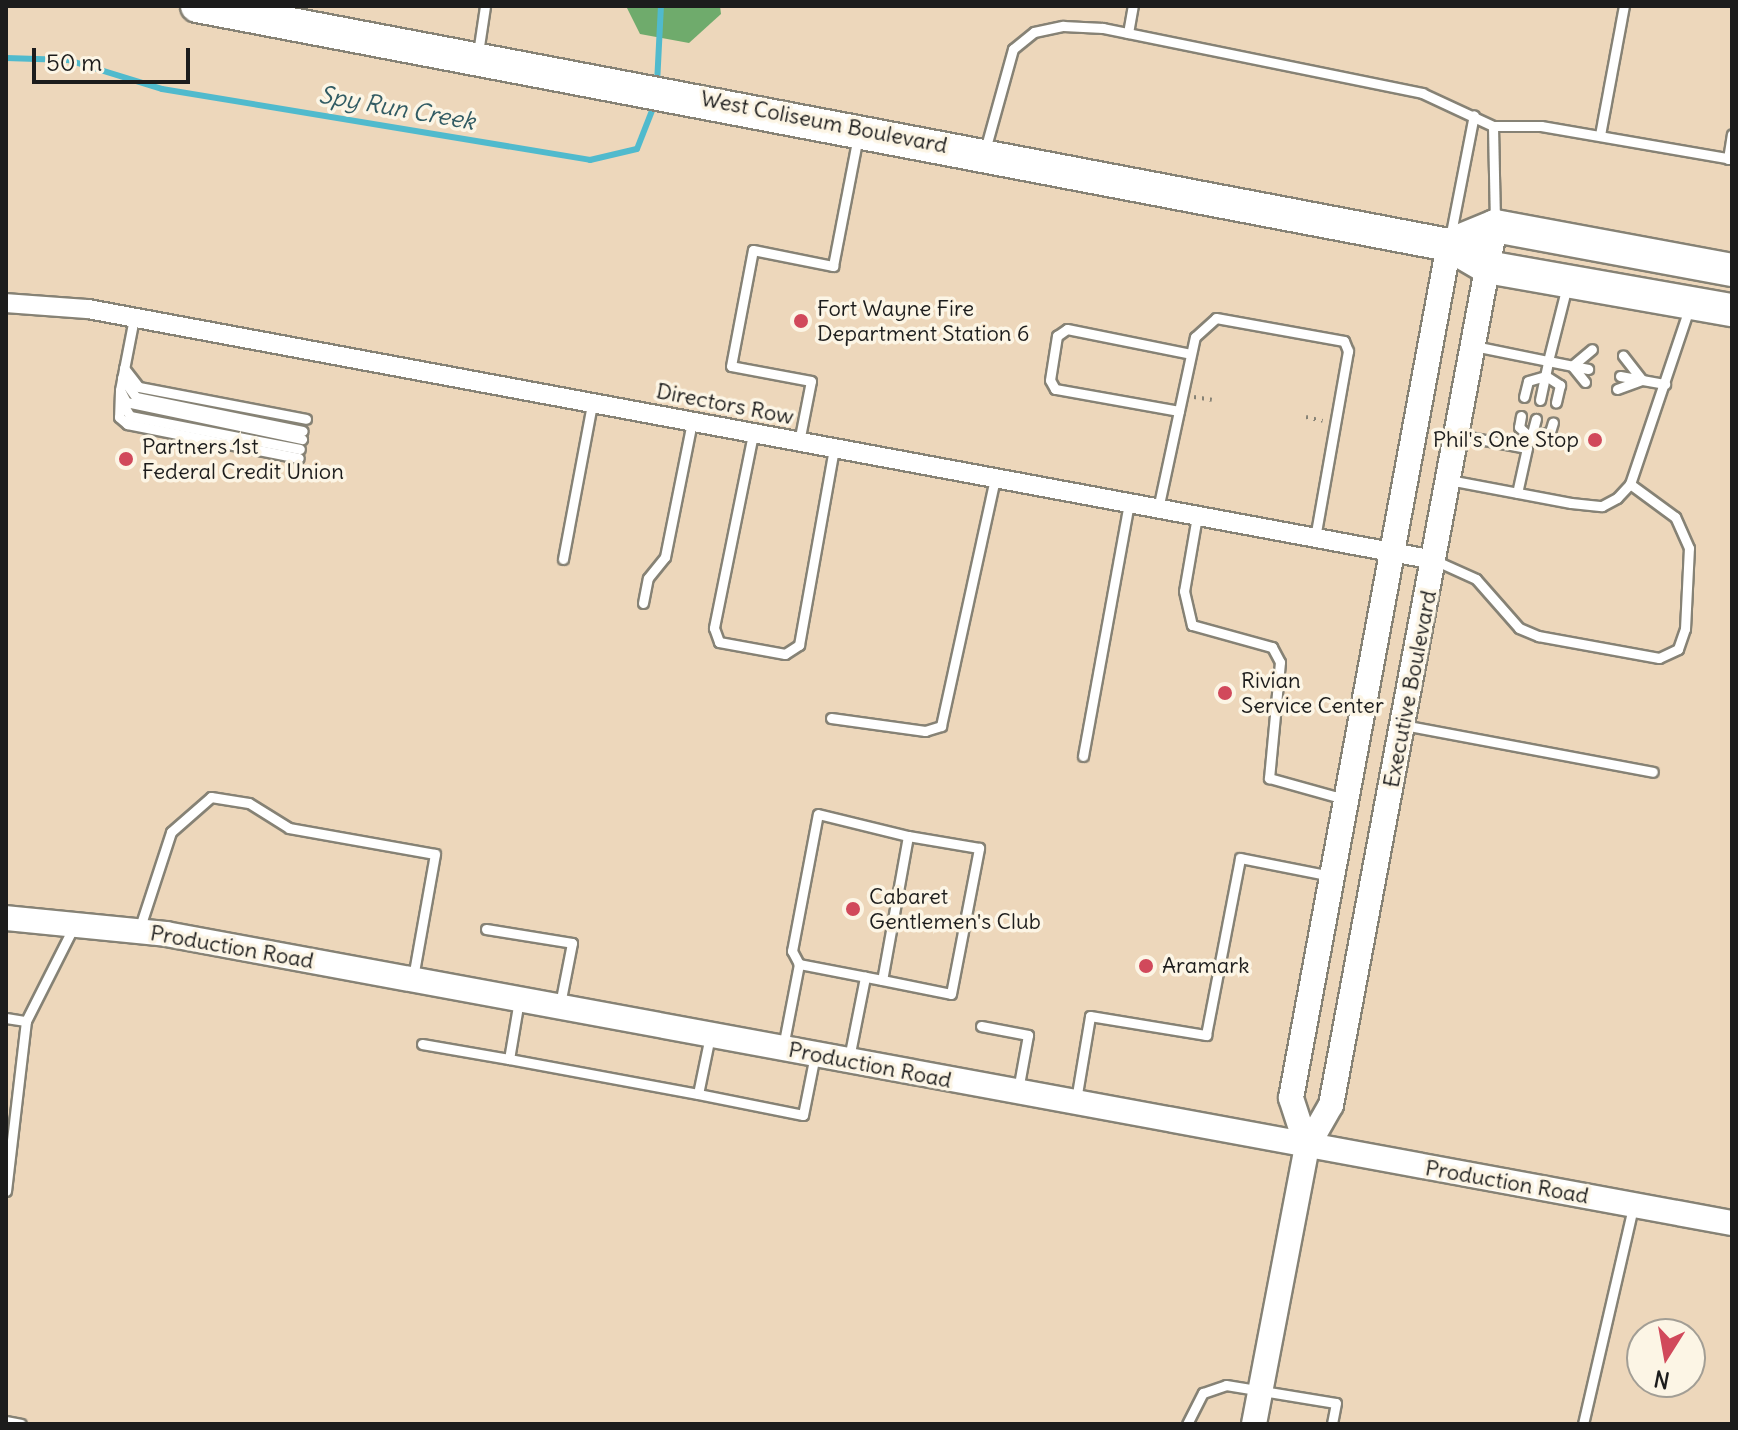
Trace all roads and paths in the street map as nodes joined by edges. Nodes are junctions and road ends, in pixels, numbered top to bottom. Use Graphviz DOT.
graph roads {
  1 [pos="197,6"];
  2 [pos="485,6"];
  3 [pos="1133,6"];
  4 [pos="1624,6"];
  5 [pos="1128,33"];
  6 [pos="477,56"];
  7 [pos="1474,115"];
  8 [pos="1493,126"];
  9 [pos="860,129"];
  10 [pos="1732,134"];
  11 [pos="1600,135"];
  12 [pos="984,154"];
  13 [pos="1730,159"];
  14 [pos="1495,226"];
  15 [pos="1449,245"];
  16 [pos="1487,267"];
  17 [pos="1732,270"];
  18 [pos="1567,282"];
  19 [pos="1691,302"];
  20 [pos="6,303"];
  21 [pos="1732,310"];
  22 [pos="134,318"];
  23 [pos="1473,346"];
  24 [pos="1592,349"];
  25 [pos="1191,354"];
  26 [pos="1623,356"];
  27 [pos="1548,361"];
  28 [pos="1572,366"];
  29 [pos="1588,369"];
  30 [pos="123,373"];
  31 [pos="1546,376"];
  32 [pos="1620,376"];
  33 [pos="1642,380"];
  34 [pos="1585,382"];
  35 [pos="1665,384"];
  36 [pos="1617,389"];
  37 [pos="119,394"];
  38 [pos="1524,397"];
  39 [pos="1540,400"];
  40 [pos="1556,403"];
  41 [pos="592,404"];
  42 [pos="1179,411"];
  43 [pos="1521,416"];
  44 [pos="306,419"];
  45 [pos="1536,419"];
  46 [pos="692,422"];
  47 [pos="1553,422"];
  48 [pos="753,434"];
  49 [pos="1457,435"];
  50 [pos="799,442"];
  51 [pos="1529,443"];
  52 [pos="301,444"];
  53 [pos="834,449"];
  54 [pos="995,478"];
  55 [pos="1449,480"];
  56 [pos="1630,484"];
  57 [pos="1517,493"];
  58 [pos="1129,503"];
  59 [pos="1158,509"];
  60 [pos="1197,516"];
  61 [pos="1315,538"];
  62 [pos="1390,552"];
  63 [pos="563,559"];
  64 [pos="1434,560"];
  65 [pos="643,603"];
  66 [pos="831,718"];
  67 [pos="1403,725"];
  68 [pos="1083,756"];
  69 [pos="1653,772"];
  70 [pos="1345,799"];
  71 [pos="908,836"];
  72 [pos="1331,876"];
  73 [pos="6,918"];
  74 [pos="75,922"];
  75 [pos="486,929"];
  76 [pos="139,930"];
  77 [pos="799,964"];
  78 [pos="865,977"];
  79 [pos="412,980"];
  80 [pos="882,980"];
  81 [pos="519,1000"];
  82 [pos="559,1007"];
  83 [pos="6,1018"];
  84 [pos="26,1021"];
  85 [pos="981,1026"];
  86 [pos="710,1036"];
  87 [pos="422,1044"];
  88 [pos="783,1049"];
  89 [pos="815,1055"];
  90 [pos="509,1059"];
  91 [pos="848,1061"];
  92 [pos="1018,1093"];
  93 [pos="698,1094"];
  94 [pos="1076,1104"];
  95 [pos="1307,1147"];
  96 [pos="6,1191"];
  97 [pos="1633,1205"];
  98 [pos="1731,1219"];
  99 [pos="1261,1388"];
  100 [pos="6,1421"];
  101 [pos="21,1424"];
  102 [pos="1187,1424"];
  103 [pos="1254,1424"];
  104 [pos="1332,1424"];
  105 [pos="1583,1424"];
  1 -- 6 [label="highway, West Coliseum Boulevard"];
  2 -- 6 [label="lane"];
  3 -- 5 [label="lane"];
  4 -- 11 [label="lane"];
  5 -- 7 [label="lane"];
  5 -- 12 [label="lane"];
  6 -- 9 [label="highway, West Coliseum Boulevard"];
  7 -- 8 [label="lane"];
  7 -- 15 [label="lane"];
  8 -- 11 [label="lane"];
  8 -- 14 [label="lane"];
  9 -- 12 [label="highway, West Coliseum Boulevard"];
  9 -- 50 [label="lane"];
  10 -- 13 [label="lane"];
  11 -- 13 [label="lane"];
  12 -- 15 [label="highway, West Coliseum Boulevard"];
  14 -- 15 [label="highway"];
  14 -- 16 [label="main road, Executive Boulevard"];
  14 -- 17 [label="highway"];
  15 -- 16 [label="highway, West Coliseum Boulevard"];
  15 -- 62 [label="main road, Executive Boulevard"];
  16 -- 18 [label="highway, West Coliseum Boulevard"];
  16 -- 23 [label="main road, Executive Boulevard"];
  18 -- 19 [label="highway, West Coliseum Boulevard"];
  18 -- 27 [label="lane"];
  19 -- 21 [label="highway, West Coliseum Boulevard"];
  19 -- 35 [label="lane"];
  20 -- 22 [label="street, Directors Row"];
  22 -- 30 [label="lane"];
  22 -- 41 [label="street, Directors Row"];
  23 -- 27 [label="lane"];
  23 -- 49 [label="main road, Executive Boulevard"];
  24 -- 28 [label="lane"];
  25 -- 42 [label="lane"];
  25 -- 42 [label="lane"];
  25 -- 61 [label="lane"];
  26 -- 33 [label="lane"];
  27 -- 28 [label="lane"];
  27 -- 31 [label="lane"];
  28 -- 29 [label="lane"];
  28 -- 34 [label="lane"];
  30 -- 37 [label="lane"];
  30 -- 44 [label="lane"];
  30 -- 52 [label="lane"];
  31 -- 38 [label="lane"];
  31 -- 39 [label="lane"];
  31 -- 40 [label="lane"];
  32 -- 33 [label="lane"];
  33 -- 35 [label="lane"];
  33 -- 36 [label="lane"];
  35 -- 56 [label="lane"];
  37 -- 52 [label="lane"];
  37 -- 52 [label="lane"];
  41 -- 46 [label="street, Directors Row"];
  41 -- 63 [label="lane"];
  42 -- 59 [label="lane"];
  43 -- 51 [label="lane"];
  45 -- 51 [label="lane"];
  46 -- 48 [label="street, Directors Row"];
  46 -- 65 [label="lane"];
  47 -- 51 [label="lane"];
  48 -- 50 [label="street, Directors Row"];
  48 -- 53 [label="lane"];
  49 -- 51 [label="lane"];
  49 -- 55 [label="main road, Executive Boulevard"];
  50 -- 53 [label="street, Directors Row"];
  51 -- 57 [label="lane"];
  53 -- 54 [label="street, Directors Row"];
  54 -- 58 [label="street, Directors Row"];
  54 -- 66 [label="lane"];
  55 -- 57 [label="lane"];
  55 -- 64 [label="main road, Executive Boulevard"];
  56 -- 57 [label="lane"];
  56 -- 64 [label="lane"];
  58 -- 59 [label="street, Directors Row"];
  58 -- 68 [label="lane"];
  59 -- 60 [label="street, Directors Row"];
  60 -- 61 [label="street, Directors Row"];
  60 -- 70 [label="lane"];
  61 -- 62 [label="street, Directors Row"];
  62 -- 64 [label="street, Directors Row"];
  62 -- 70 [label="main road, Executive Boulevard"];
  64 -- 67 [label="main road, Executive Boulevard"];
  67 -- 69 [label="lane"];
  67 -- 95 [label="main road, Executive Boulevard"];
  70 -- 72 [label="main road, Executive Boulevard"];
  71 -- 77 [label="lane"];
  71 -- 80 [label="lane"];
  71 -- 80 [label="lane"];
  72 -- 94 [label="lane"];
  72 -- 95 [label="main road, Executive Boulevard"];
  73 -- 74 [label="main road, Production Road"];
  74 -- 76 [label="main road, Production Road"];
  74 -- 84 [label="lane"];
  75 -- 82 [label="lane"];
  76 -- 79 [label="main road, Production Road"];
  76 -- 79 [label="lane"];
  77 -- 78 [label="lane"];
  77 -- 88 [label="lane"];
  78 -- 80 [label="lane"];
  78 -- 91 [label="lane"];
  79 -- 81 [label="main road, Production Road"];
  81 -- 82 [label="main road, Production Road"];
  81 -- 90 [label="lane"];
  82 -- 86 [label="main road, Production Road"];
  83 -- 84 [label="lane"];
  84 -- 96 [label="lane"];
  85 -- 92 [label="lane"];
  86 -- 88 [label="main road, Production Road"];
  86 -- 93 [label="lane"];
  87 -- 90 [label="lane"];
  88 -- 89 [label="main road, Production Road"];
  89 -- 91 [label="main road, Production Road"];
  89 -- 93 [label="lane"];
  90 -- 93 [label="lane"];
  91 -- 92 [label="main road, Production Road"];
  92 -- 94 [label="main road, Production Road"];
  94 -- 95 [label="main road, Production Road"];
  95 -- 97 [label="main road, Production Road"];
  95 -- 99 [label="main road, Executive Boulevard"];
  97 -- 98 [label="main road, Production Road"];
  97 -- 105 [label="lane"];
  99 -- 102 [label="lane"];
  99 -- 103 [label="main road, Executive Boulevard"];
  99 -- 104 [label="lane"];
  100 -- 101 [label="lane"];
}
